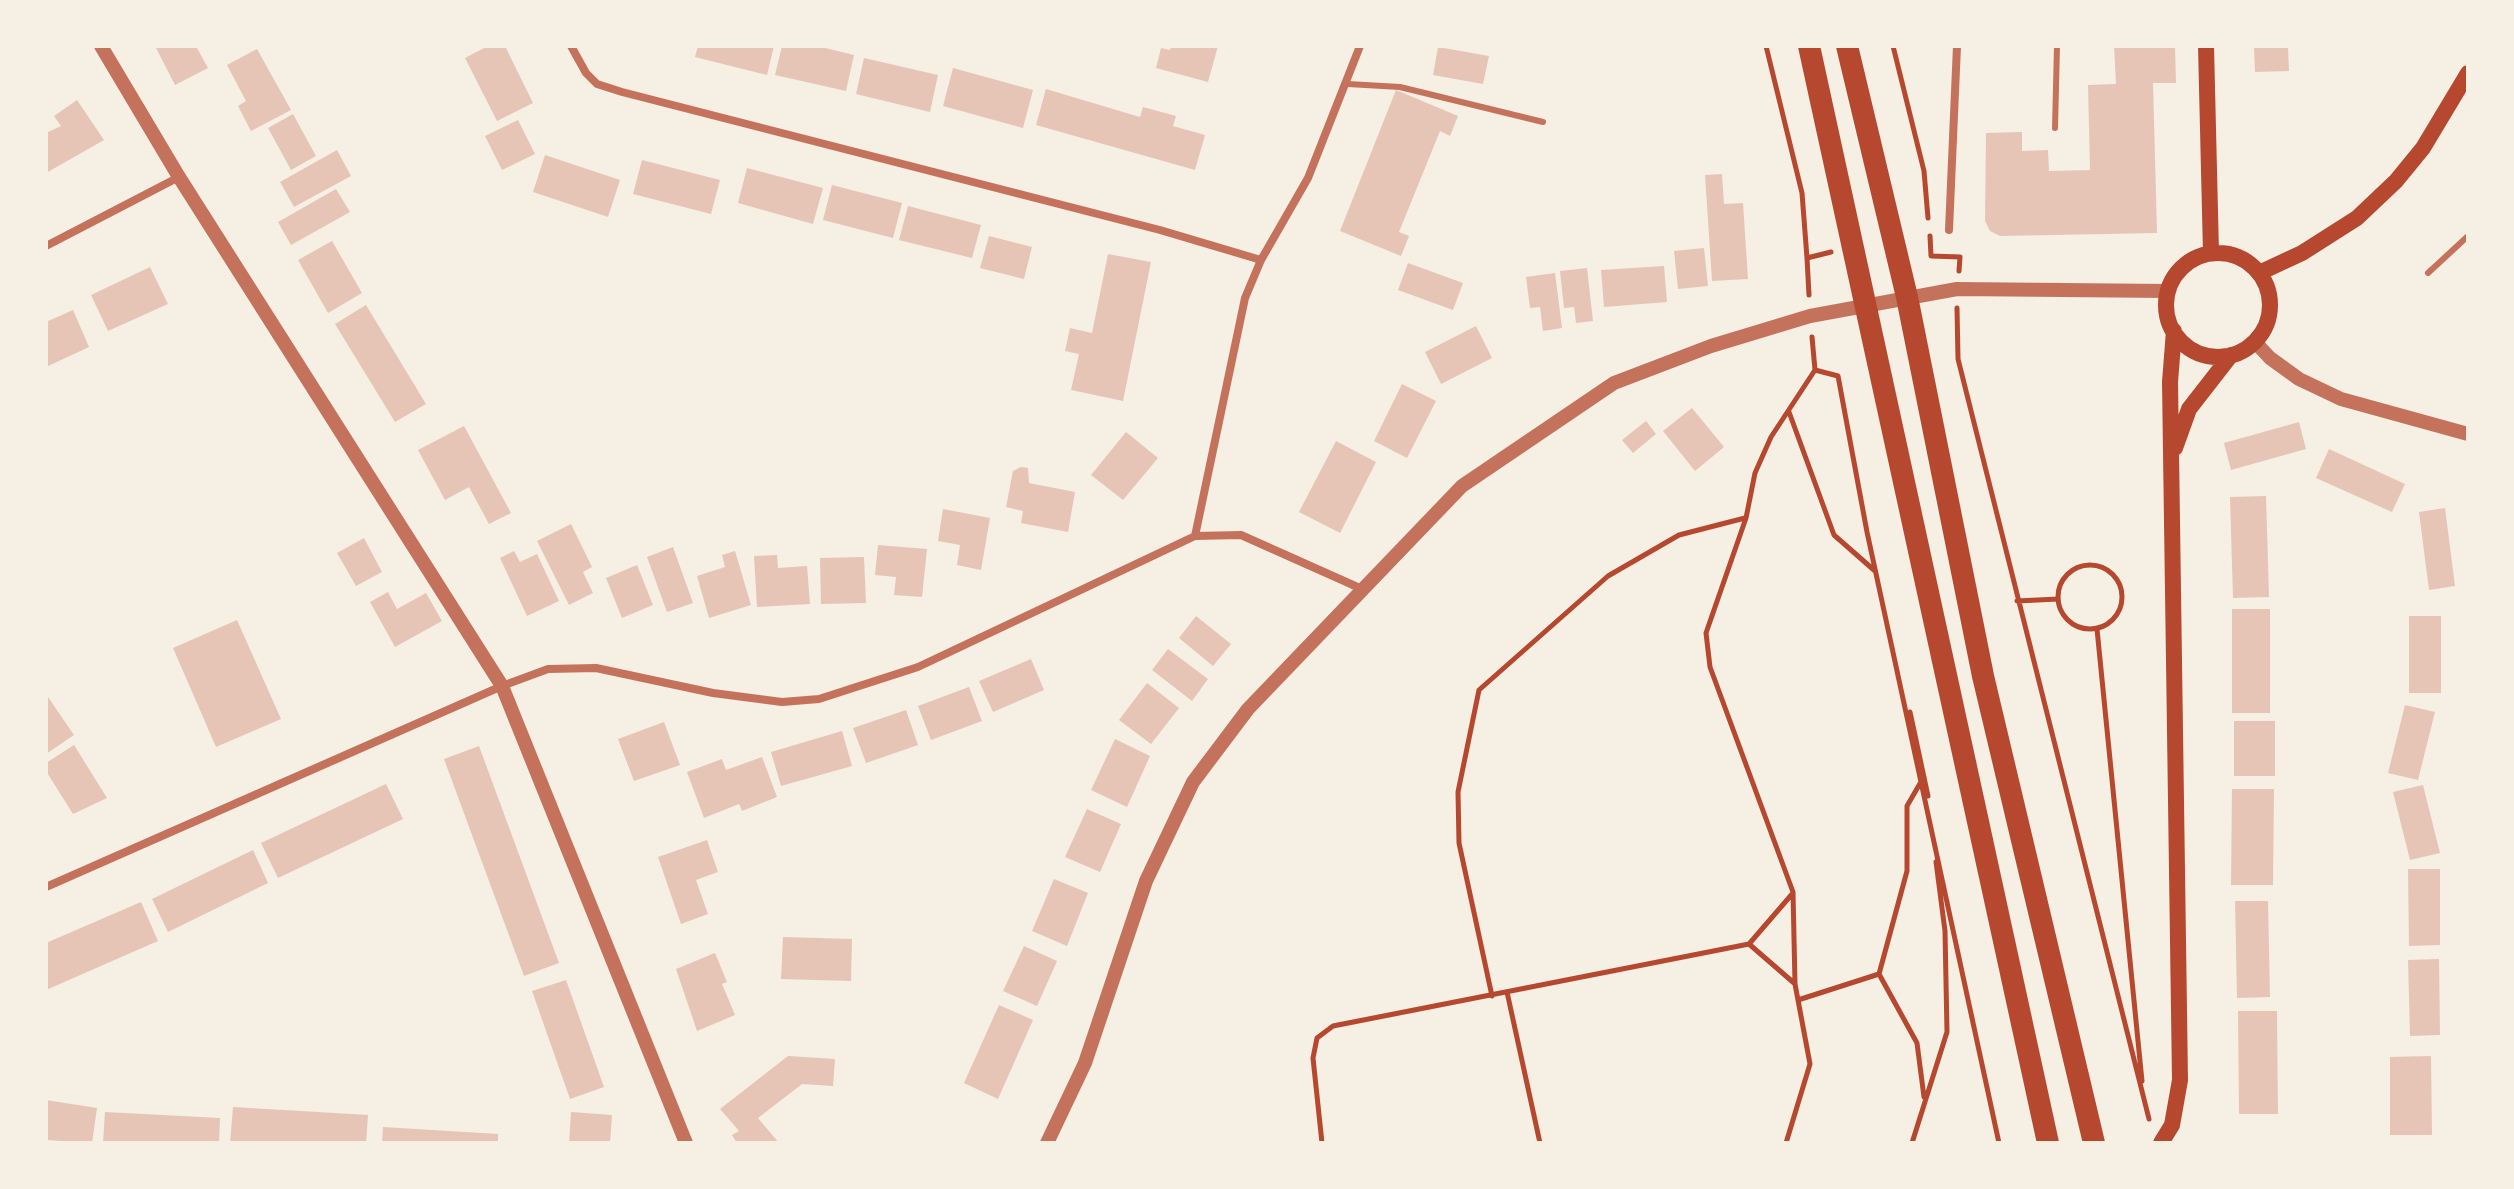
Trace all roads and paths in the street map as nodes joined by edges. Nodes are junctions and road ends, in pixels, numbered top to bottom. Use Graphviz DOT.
graph roads {
  1 [pos="101,46"];
  2 [pos="571,46"];
  3 [pos="1360,46"];
  4 [pos="1766,46"];
  5 [pos="1809,46"];
  6 [pos="1847,46"];
  7 [pos="1893,46"];
  8 [pos="1957,46"];
  9 [pos="2057,46"];
  10 [pos="2206,46"];
  11 [pos="2468,73"];
  12 [pos="1348,84"];
  13 [pos="1543,122"];
  14 [pos="2055,128"];
  15 [pos="179,177"];
  16 [pos="1949,230"];
  17 [pos="1929,234"];
  18 [pos="2468,236"];
  19 [pos="46,246"];
  20 [pos="2211,253"];
  21 [pos="1807,258"];
  22 [pos="1261,260"];
  23 [pos="2259,273"];
  24 [pos="2428,273"];
  25 [pos="2168,291"];
  26 [pos="1907,297"];
  27 [pos="1865,306"];
  28 [pos="1810,316"];
  29 [pos="2174,331"];
  30 [pos="2255,342"];
  31 [pos="2231,355"];
  32 [pos="1958,359"];
  33 [pos="1815,370"];
  34 [pos="1789,412"];
  35 [pos="2468,434"];
  36 [pos="2172,457"];
  37 [pos="1746,518"];
  38 [pos="1195,536"];
  39 [pos="1876,572"];
  40 [pos="1362,589"];
  41 [pos="2058,599"];
  42 [pos="2017,601"];
  43 [pos="2097,629"];
  44 [pos="502,686"];
  45 [pos="1923,777"];
  46 [pos="1932,828"];
  47 [pos="46,887"];
  48 [pos="1793,892"];
  49 [pos="1749,944"];
  50 [pos="1879,974"];
  51 [pos="1795,984"];
  52 [pos="1507,992"];
  53 [pos="1492,996"];
  54 [pos="1798,1000"];
  55 [pos="1925,1098"];
  56 [pos="2144,1099"];
  57 [pos="2151,1128"];
  58 [pos="686,1143"];
  59 [pos="1047,1143"];
  60 [pos="1322,1143"];
  61 [pos="1540,1143"];
  62 [pos="1786,1143"];
  63 [pos="1912,1143"];
  64 [pos="1999,1143"];
  65 [pos="2048,1143"];
  66 [pos="2094,1143"];
  67 [pos="2161,1143"];
  1 -- 15 [label="street"];
  2 -- 22 [label="street"];
  3 -- 12 [label="street"];
  4 -- 21 [label="path"];
  5 -- 27 [label="highway"];
  6 -- 26 [label="highway"];
  7 -- 17 [label="path"];
  8 -- 16 [label="street"];
  9 -- 14 [label="lane"];
  10 -- 20 [label="main road"];
  11 -- 23 [label="main road"];
  12 -- 13 [label="lane"];
  12 -- 22 [label="street"];
  15 -- 19 [label="street"];
  15 -- 44 [label="street"];
  18 -- 24 [label="lane"];
  20 -- 23 [label="main road"];
  20 -- 25 [label="main road"];
  22 -- 38 [label="street"];
  23 -- 30 [label="main road"];
  25 -- 26 [label="street"];
  25 -- 29 [label="main road"];
  26 -- 27 [label="street"];
  26 -- 66 [label="highway"];
  27 -- 28 [label="street"];
  27 -- 65 [label="highway"];
  28 -- 33 [label="path"];
  28 -- 40 [label="street"];
  29 -- 31 [label="main road"];
  29 -- 36 [label="main road"];
  30 -- 31 [label="main road"];
  30 -- 35 [label="street"];
  31 -- 36 [label="main road"];
  32 -- 42 [label="path"];
  33 -- 34 [label="path"];
  33 -- 39 [label="path"];
  34 -- 37 [label="path"];
  34 -- 39 [label="path"];
  36 -- 67 [label="main road"];
  37 -- 48 [label="path"];
  37 -- 53 [label="path"];
  38 -- 40 [label="street"];
  38 -- 44 [label="street"];
  39 -- 45 [label="path"];
  40 -- 59 [label="street"];
  41 -- 42 [label="path"];
  41 -- 43 [label="path"];
  41 -- 43 [label="path"];
  42 -- 56 [label="path"];
  43 -- 56 [label="path"];
  44 -- 47 [label="street"];
  44 -- 58 [label="street"];
  45 -- 46 [label="path"];
  45 -- 50 [label="path"];
  46 -- 55 [label="path"];
  46 -- 64 [label="path"];
  48 -- 49 [label="path"];
  48 -- 51 [label="path"];
  49 -- 51 [label="path"];
  49 -- 52 [label="path"];
  50 -- 54 [label="path"];
  50 -- 55 [label="path"];
  51 -- 54 [label="path"];
  52 -- 53 [label="path"];
  52 -- 61 [label="path"];
  53 -- 60 [label="path"];
  54 -- 62 [label="path"];
  55 -- 63 [label="path"];
  56 -- 57 [label="path"];
}
